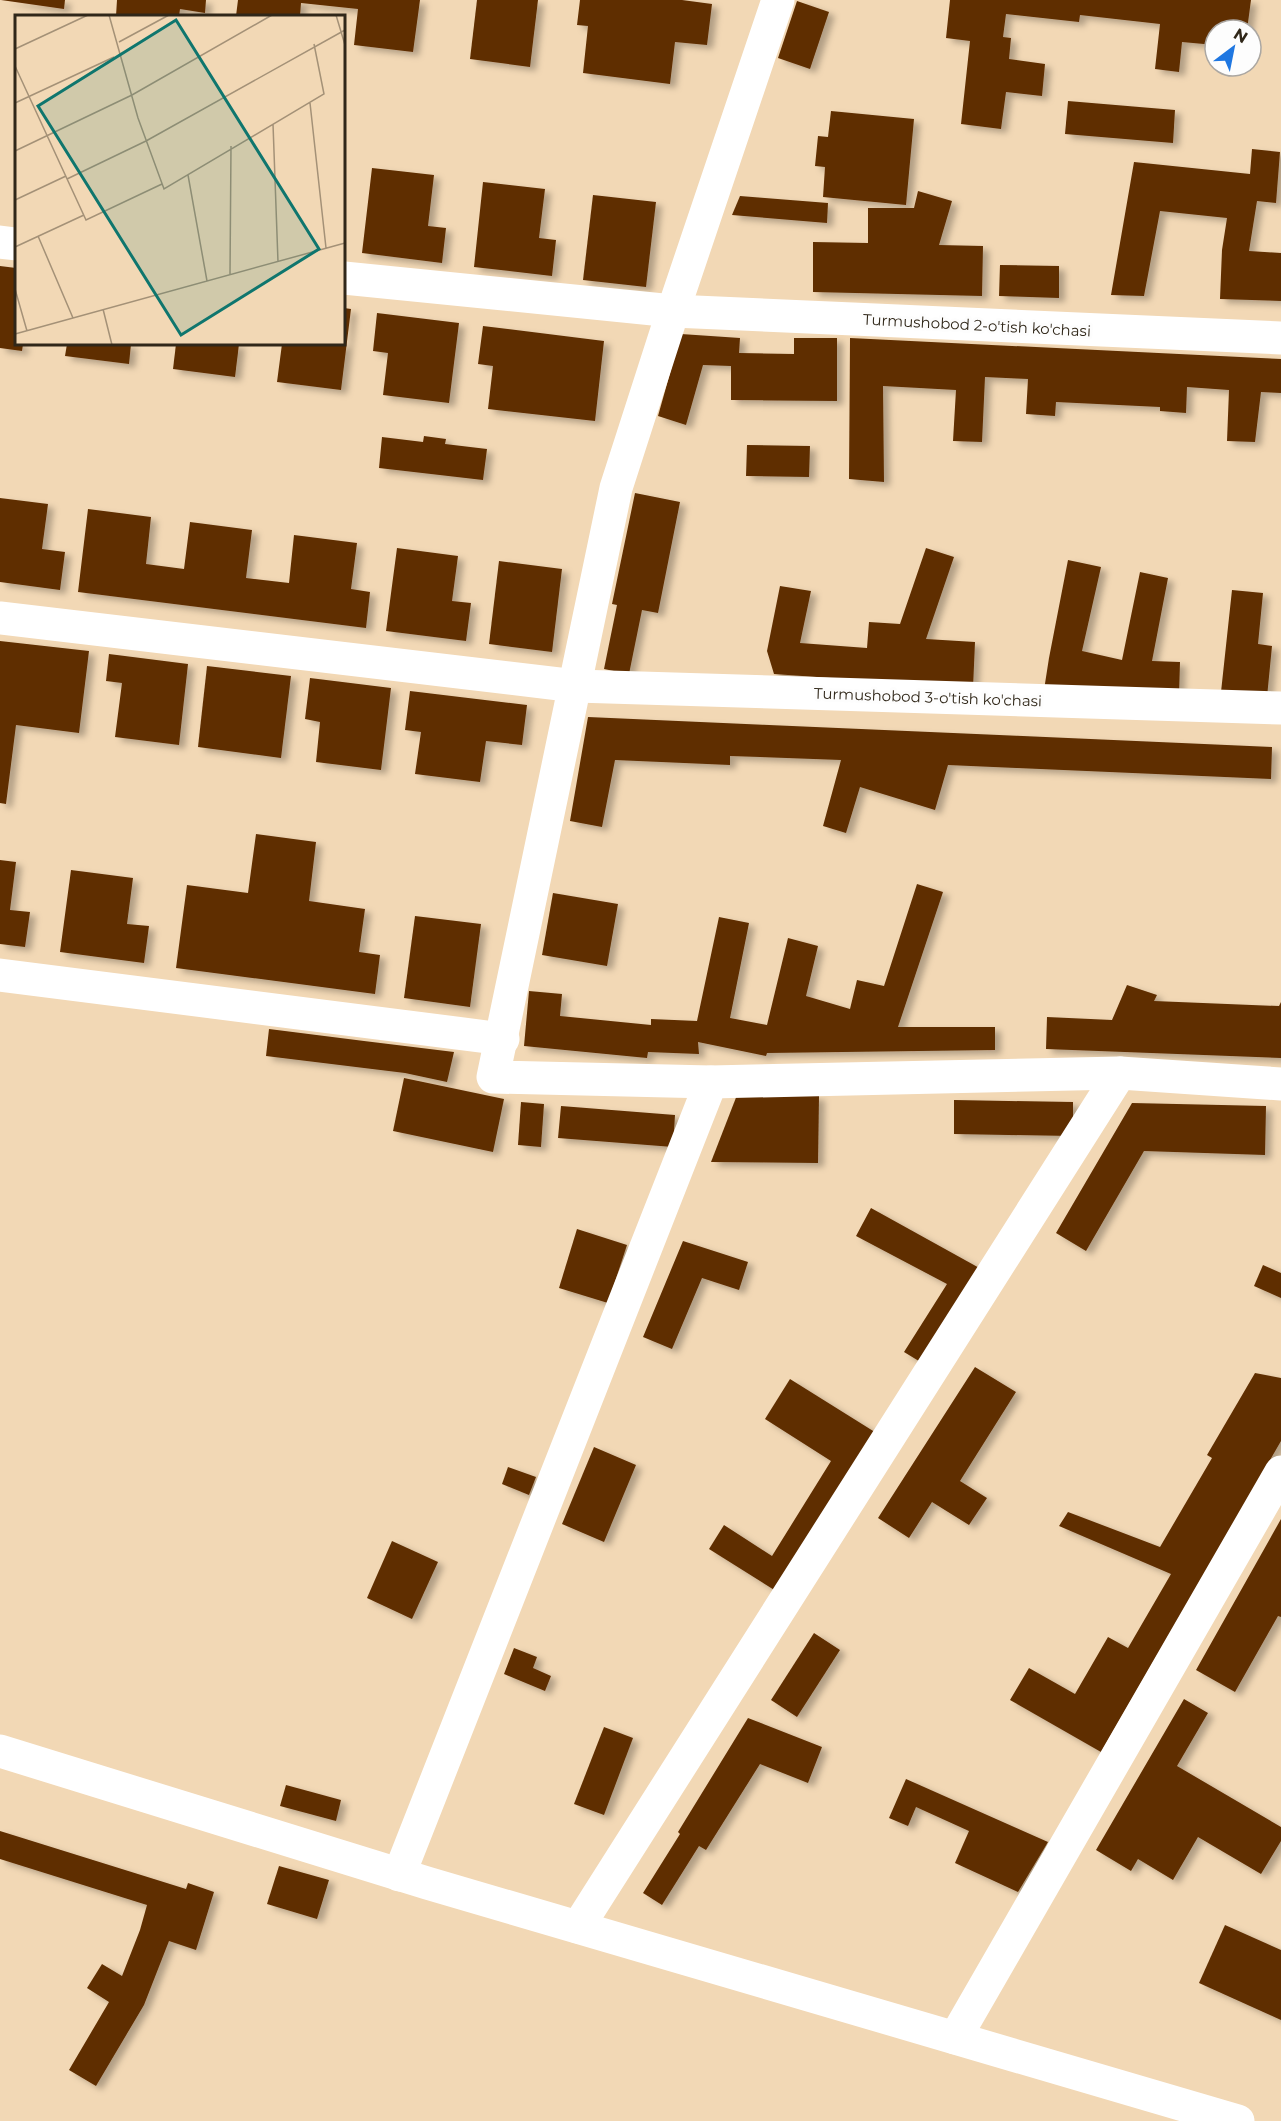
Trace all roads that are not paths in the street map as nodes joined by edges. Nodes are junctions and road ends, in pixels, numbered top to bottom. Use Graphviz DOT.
graph roads {
  1 [pos="777,0"];
  2 [pos="0,242"];
  3 [pos="15,244"];
  4 [pos="345,278"];
  5 [pos="673,311"];
  6 [pos="1281,338"];
  7 [pos="0,618"];
  8 [pos="576,686"];
  9 [pos="1281,708"];
  10 [pos="0,975"];
  11 [pos="503,1039"];
  12 [pos="1120,1073"];
  13 [pos="711,1082"];
  14 [pos="1281,1084"];
  15 [pos="1281,1472"];
  16 [pos="0,1751"];
  17 [pos="399,1875"];
  18 [pos="578,1927"];
  19 [pos="954,2038"];
  20 [pos="1238,2121"];
  1 -- 5 [label="street"];
  2 -- 3 [label="street"];
  4 -- 5 [label="street, Turmushobod 2-o'tish ko'chasi"];
  5 -- 6 [label="street, Turmushobod 2-o'tish ko'chasi"];
  5 -- 8 [label="street"];
  7 -- 8 [label="street, Turmushobod 3-o'tish ko'chasi"];
  8 -- 9 [label="street, Turmushobod 3-o'tish ko'chasi"];
  8 -- 11 [label="street"];
  10 -- 11 [label="street"];
  11 -- 13 [label="street"];
  12 -- 13 [label="street"];
  12 -- 14 [label="street"];
  12 -- 18 [label="street"];
  13 -- 17 [label="street"];
  15 -- 19 [label="street"];
  16 -- 17 [label="street"];
  17 -- 18 [label="street"];
  18 -- 19 [label="street"];
  19 -- 20 [label="street"];
}
